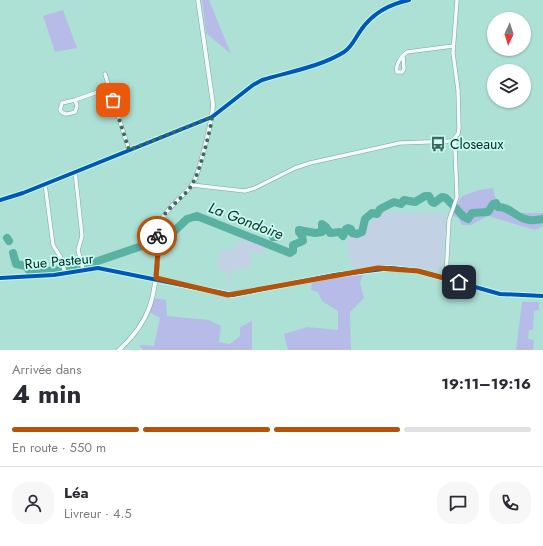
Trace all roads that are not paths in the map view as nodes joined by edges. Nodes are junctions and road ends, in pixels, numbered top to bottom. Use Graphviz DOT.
graph roads {
  1 [pos="198,0"];
  2 [pos="410,0"];
  3 [pos="457,0"];
  4 [pos="453,46"];
  5 [pos="403,56"];
  6 [pos="105,74"];
  7 [pos="109,88"];
  8 [pos="75,100"];
  9 [pos="212,117"];
  10 [pos="452,141"];
  11 [pos="129,150"];
  12 [pos="76,171"];
  13 [pos="45,184"];
  14 [pos="192,185"];
  15 [pos="0,200"];
  16 [pos="82,266"];
  17 [pos="64,270"];
  18 [pos="0,278"];
  19 [pos="156,278"];
  20 [pos="446,278"];
  21 [pos="543,296"];
  22 [pos="119,350"];
  1 -- 9 [label="street"];
  2 -- 9 [label="street"];
  3 -- 4 [label="street"];
  4 -- 5 [label="street"];
  4 -- 10 [label="street"];
  6 -- 7 [label="street"];
  7 -- 8 [label="street"];
  7 -- 11 [label="street"];
  8 -- 8 [label="street"];
  9 -- 11 [label="street"];
  9 -- 14 [label="street"];
  10 -- 14 [label="street"];
  10 -- 20 [label="street"];
  11 -- 12 [label="street"];
  12 -- 13 [label="street"];
  12 -- 16 [label="street"];
  13 -- 15 [label="street"];
  13 -- 17 [label="street"];
  14 -- 19 [label="street"];
  16 -- 17 [label="street, Rue Pasteur"];
  16 -- 19 [label="street, Rue Pasteur"];
  17 -- 18 [label="street, Rue Pasteur"];
  19 -- 20 [label="street, Rue Pasteur"];
  19 -- 22 [label="street"];
  20 -- 21 [label="street, Rue Pasteur"];
}
